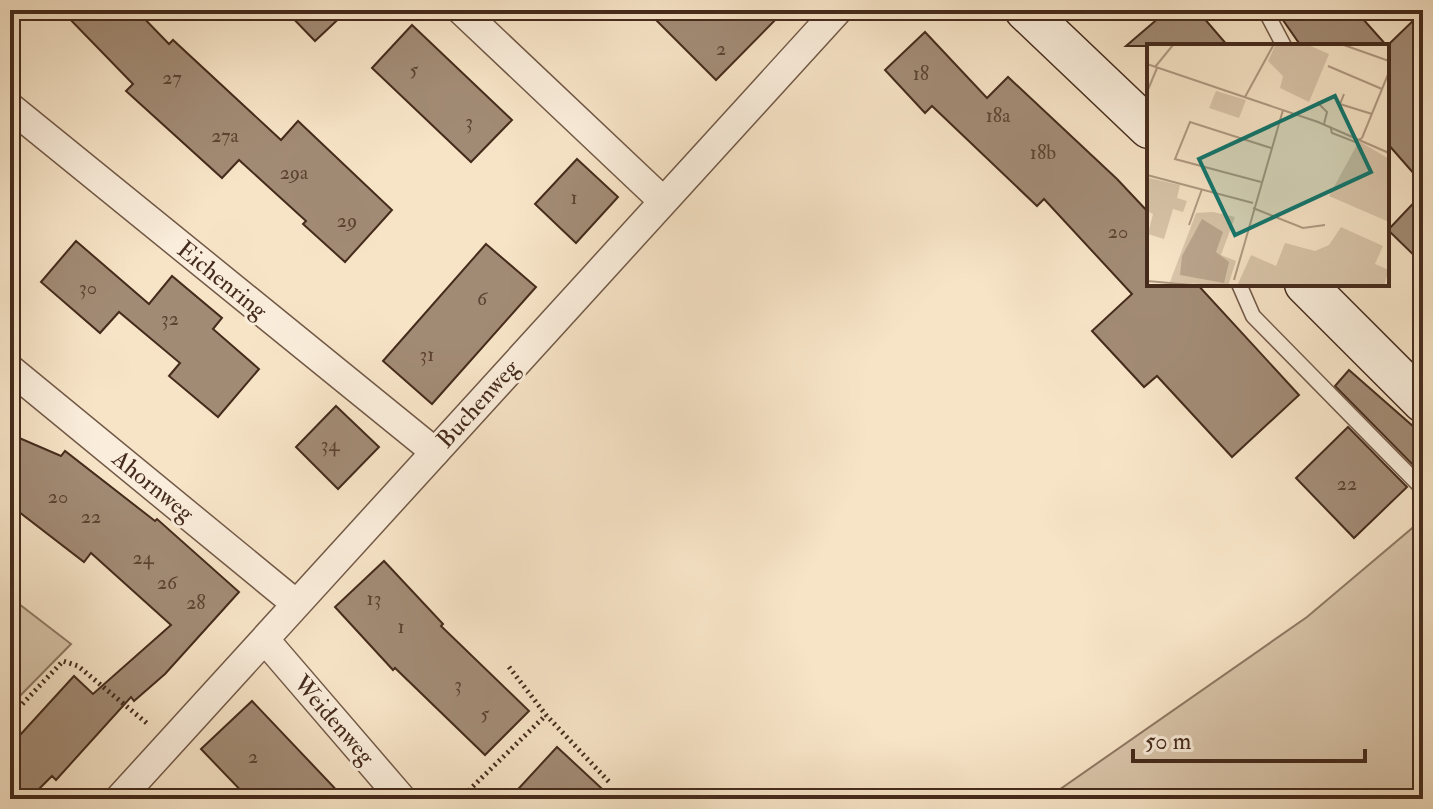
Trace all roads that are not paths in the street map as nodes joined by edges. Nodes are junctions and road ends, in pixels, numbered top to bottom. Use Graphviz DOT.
graph roads {
  1 [pos="461,10"];
  2 [pos="838,10"];
  3 [pos="1025,10"];
  4 [pos="1265,10"];
  5 [pos="1283,44"];
  6 [pos="10,107"];
  7 [pos="1147,126"];
  8 [pos="663,201"];
  9 [pos="1240,286"];
  10 [pos="1307,286"];
  11 [pos="10,369"];
  12 [pos="1423,402"];
  13 [pos="435,452"];
  14 [pos="1423,489"];
  15 [pos="295,603"];
  16 [pos="266,641"];
  17 [pos="119,799"];
  18 [pos="402,799"];
  1 -- 8 [label="street"];
  2 -- 8 [label="street, Buchenweg"];
  3 -- 7 [label="street"];
  4 -- 5 [label="lane"];
  6 -- 13 [label="street, Eichenring"];
  8 -- 13 [label="street, Buchenweg"];
  9 -- 14 [label="lane"];
  10 -- 12 [label="street"];
  11 -- 15 [label="street, Ahornweg"];
  13 -- 15 [label="street, Buchenweg"];
  15 -- 16 [label="street, Buchenweg"];
  16 -- 17 [label="street, Buchenweg"];
  16 -- 18 [label="street, Weidenweg"];
}
